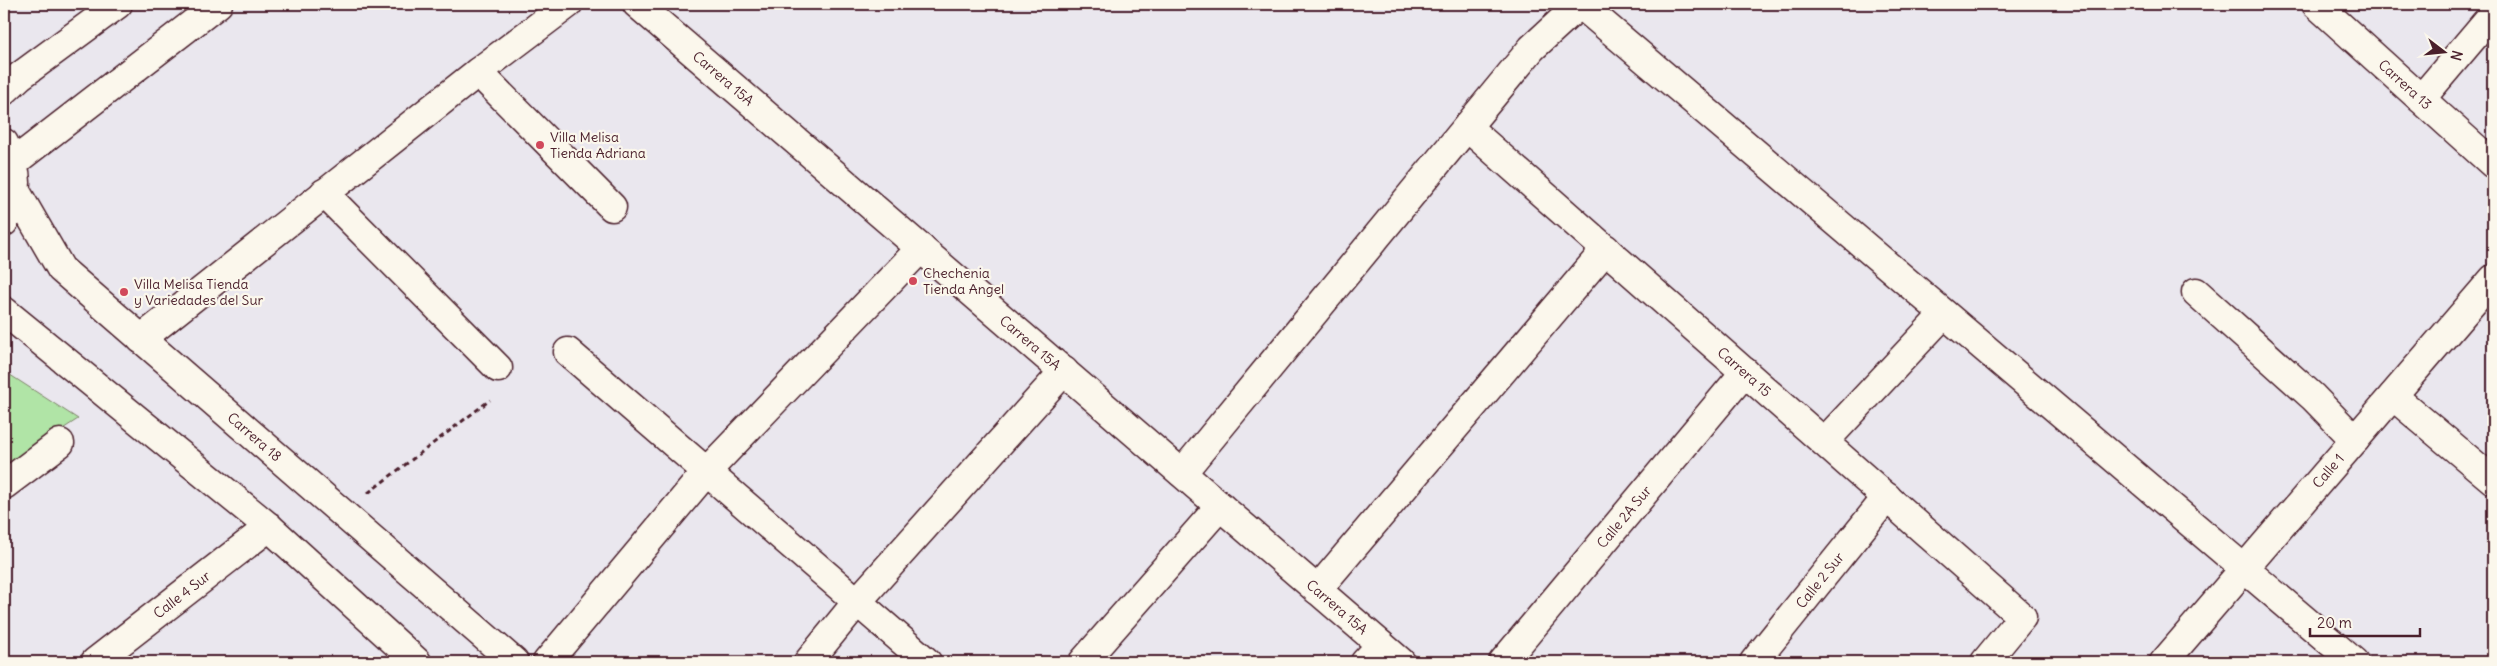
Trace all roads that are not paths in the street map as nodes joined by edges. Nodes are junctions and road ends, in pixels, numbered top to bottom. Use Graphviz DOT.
graph roads {
  1 [pos="118,4"];
  2 [pos="218,4"];
  3 [pos="568,4"];
  4 [pos="637,4"];
  5 [pos="2316,4"];
  6 [pos="2493,14"];
  7 [pos="478,72"];
  8 [pos="4,91"];
  9 [pos="2421,99"];
  10 [pos="1467,126"];
  11 [pos="9,153"];
  12 [pos="2493,164"];
  13 [pos="16,193"];
  14 [pos="324,193"];
  15 [pos="612,208"];
  16 [pos="4,222"];
  17 [pos="921,248"];
  18 [pos="1606,249"];
  19 [pos="2493,279"];
  20 [pos="2196,292"];
  21 [pos="4,312"];
  22 [pos="1944,314"];
  23 [pos="141,339"];
  24 [pos="568,352"];
  25 [pos="498,368"];
  26 [pos="1064,371"];
  27 [pos="1745,372"];
  28 [pos="2392,396"];
  29 [pos="2355,440"];
  30 [pos="1824,442"];
  31 [pos="60,443"];
  32 [pos="707,472"];
  33 [pos="1182,473"];
  34 [pos="2493,480"];
  35 [pos="4,485"];
  36 [pos="1887,497"];
  37 [pos="1220,506"];
  38 [pos="269,528"];
  39 [pos="2244,569"];
  40 [pos="1317,590"];
  41 [pos="857,602"];
  42 [pos="1382,657"];
  43 [pos="96,662"];
  44 [pos="417,662"];
  45 [pos="514,662"];
  46 [pos="548,662"];
  47 [pos="808,662"];
  48 [pos="927,662"];
  49 [pos="1083,662"];
  50 [pos="1503,662"];
  51 [pos="1754,662"];
  52 [pos="1985,662"];
  53 [pos="2164,662"];
  54 [pos="2354,662"];
  1 -- 8 [label="street"];
  2 -- 11 [label="street"];
  3 -- 7 [label="street"];
  4 -- 17 [label="street, Carrera 15A"];
  5 -- 9 [label="street, Carrera 13"];
  6 -- 9 [label="street"];
  7 -- 14 [label="street"];
  7 -- 15 [label="street"];
  9 -- 12 [label="street, Carrera 13"];
  10 -- 18 [label="street, Carrera 15"];
  10 -- 22 [label="street"];
  10 -- 33 [label="street"];
  11 -- 13 [label="street"];
  13 -- 16 [label="street"];
  13 -- 23 [label="street, Carrera 18"];
  14 -- 23 [label="street"];
  14 -- 25 [label="street"];
  17 -- 26 [label="street, Carrera 15A"];
  17 -- 32 [label="street"];
  18 -- 27 [label="street, Carrera 15"];
  18 -- 40 [label="street"];
  19 -- 28 [label="street, Calle 1"];
  20 -- 29 [label="street"];
  21 -- 38 [label="street"];
  22 -- 30 [label="street"];
  22 -- 39 [label="street"];
  23 -- 45 [label="street, Carrera 18"];
  24 -- 32 [label="street"];
  26 -- 33 [label="street, Carrera 15A"];
  26 -- 41 [label="street"];
  27 -- 30 [label="street, Carrera 15"];
  27 -- 50 [label="street, Calle 2A Sur"];
  28 -- 29 [label="street, Calle 1"];
  28 -- 34 [label="street"];
  29 -- 39 [label="street, Calle 1"];
  30 -- 36 [label="street, Carrera 15"];
  31 -- 35 [label="street"];
  32 -- 41 [label="street"];
  32 -- 46 [label="street"];
  33 -- 37 [label="street, Carrera 15A"];
  36 -- 51 [label="street, Calle 2 Sur"];
  36 -- 52 [label="street, Carrera 15"];
  37 -- 40 [label="street, Carrera 15A"];
  37 -- 49 [label="street"];
  38 -- 43 [label="street, Calle 4 Sur"];
  38 -- 44 [label="street"];
  39 -- 53 [label="street, Calle 1"];
  39 -- 54 [label="street"];
  40 -- 42 [label="street, Carrera 15A"];
  41 -- 47 [label="street"];
  41 -- 48 [label="street"];
}
